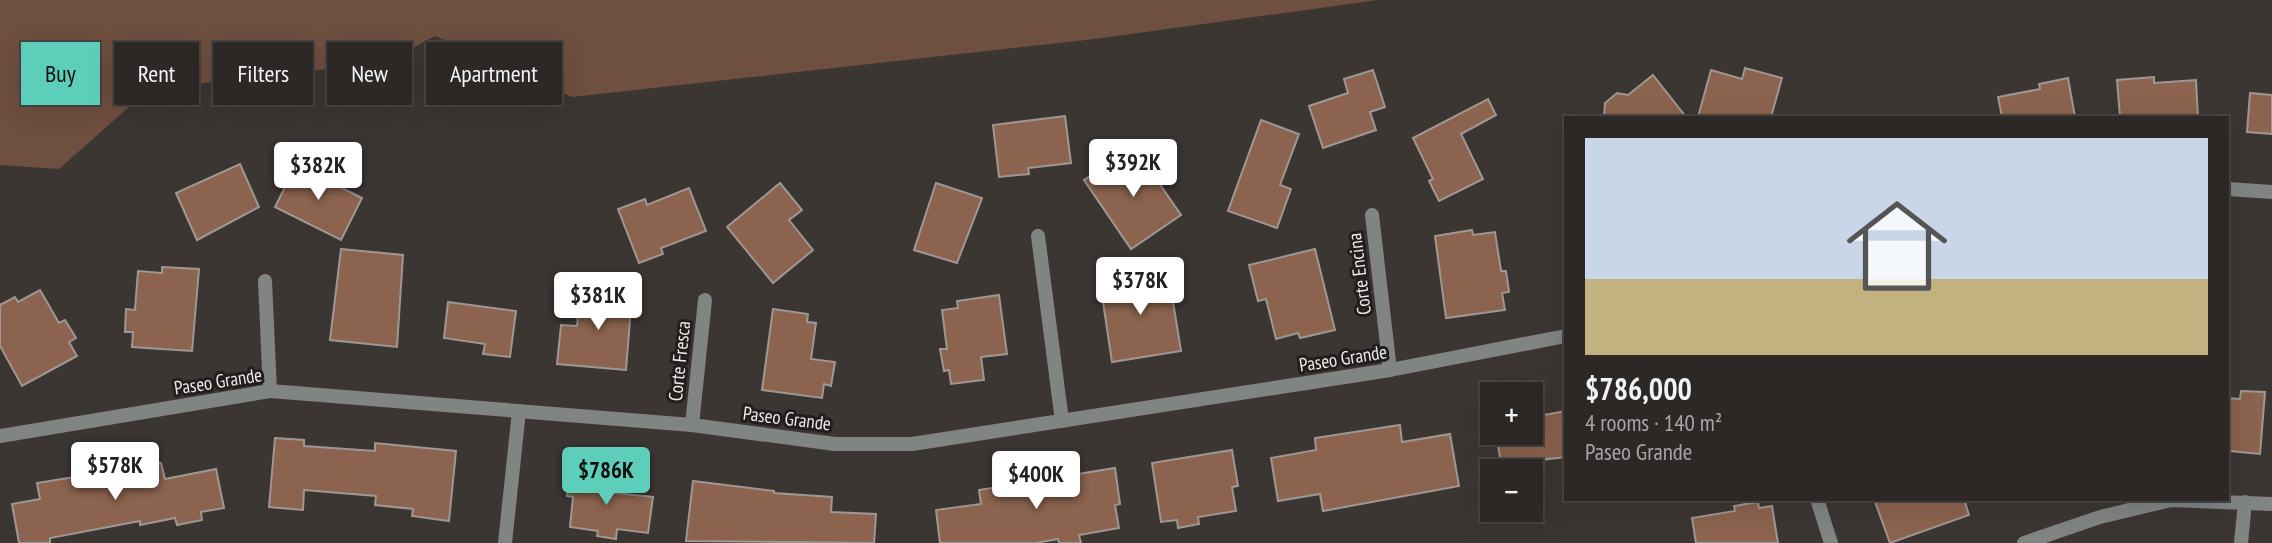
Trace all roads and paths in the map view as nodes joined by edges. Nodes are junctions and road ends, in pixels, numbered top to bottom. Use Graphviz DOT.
graph roads {
  1 [pos="2229,189"];
  2 [pos="2272,192"];
  3 [pos="1371,215"];
  4 [pos="1038,236"];
  5 [pos="265,281"];
  6 [pos="705,300"];
  7 [pos="1564,336"];
  8 [pos="1390,370"];
  9 [pos="270,391"];
  10 [pos="519,411"];
  11 [pos="1062,421"];
  12 [pos="692,425"];
  13 [pos="0,436"];
  14 [pos="1818,501"];
  15 [pos="2167,501"];
  16 [pos="2208,501"];
  17 [pos="2245,502"];
  18 [pos="2272,505"];
  19 [pos="505,543"];
  20 [pos="1831,543"];
  21 [pos="2024,543"];
  22 [pos="2241,543"];
  1 -- 2 [label="street"];
  3 -- 8 [label="street, Corte Encina"];
  4 -- 11 [label="street"];
  5 -- 9 [label="street"];
  6 -- 12 [label="street, Corte Fresca"];
  7 -- 8 [label="street, Paseo Grande"];
  8 -- 11 [label="street, Paseo Grande"];
  9 -- 10 [label="street, Paseo Grande"];
  9 -- 13 [label="street, Paseo Grande"];
  10 -- 12 [label="street, Paseo Grande"];
  10 -- 19 [label="street"];
  11 -- 12 [label="street, Paseo Grande"];
  14 -- 20 [label="street"];
  15 -- 21 [label="street"];
  16 -- 17 [label="street"];
  17 -- 18 [label="street"];
  17 -- 22 [label="street"];
}
